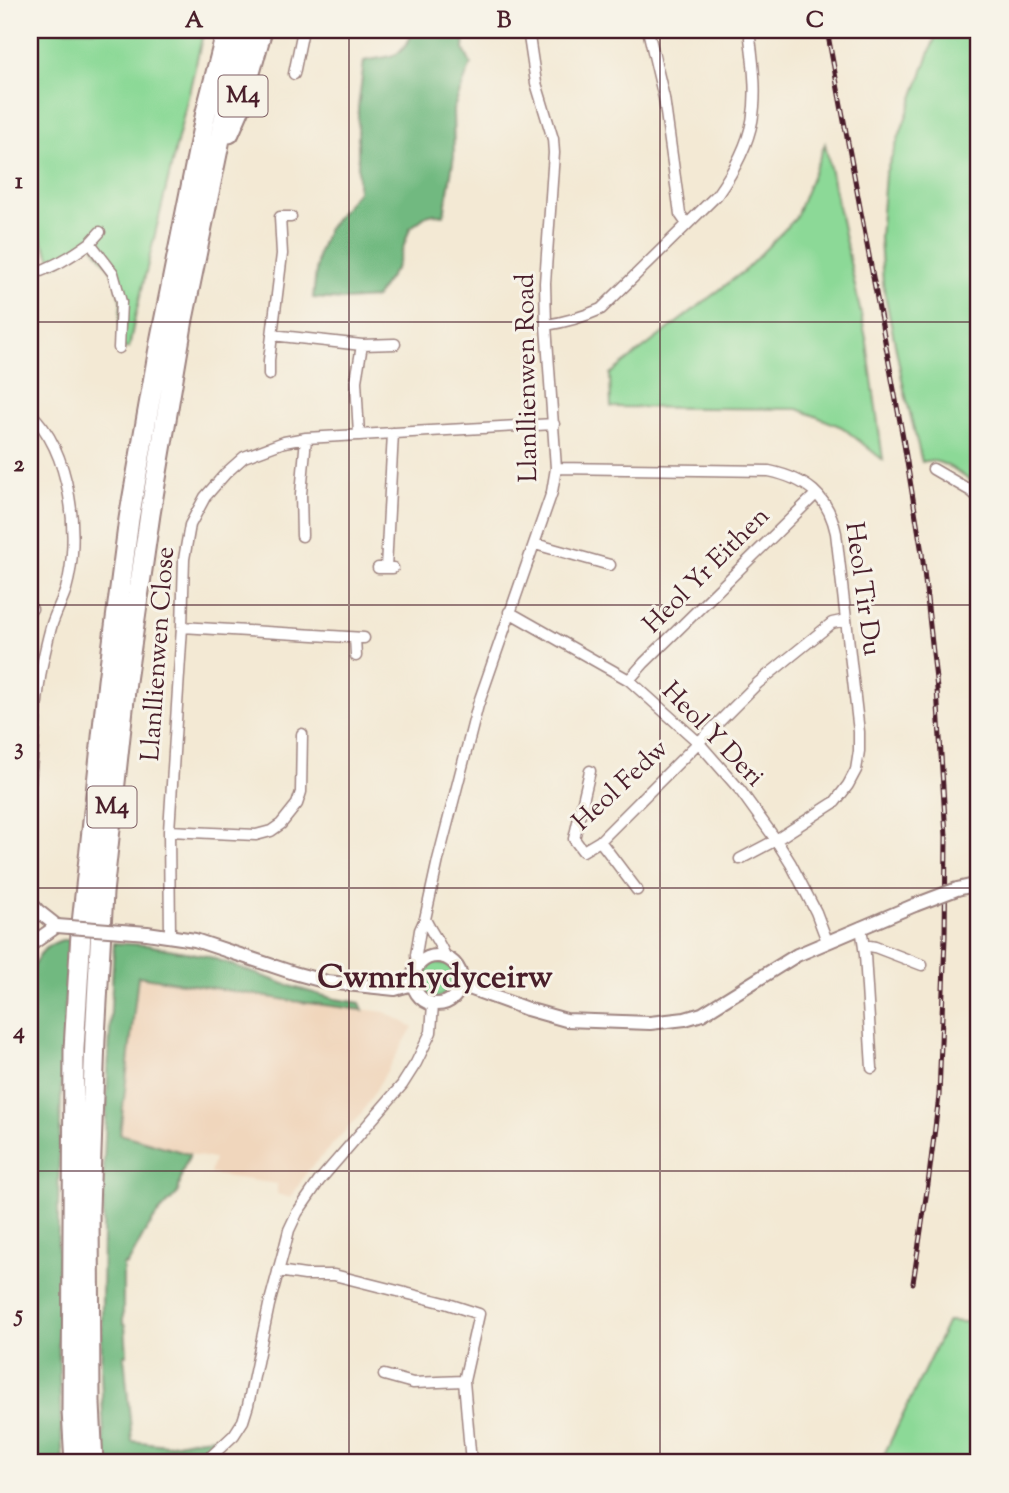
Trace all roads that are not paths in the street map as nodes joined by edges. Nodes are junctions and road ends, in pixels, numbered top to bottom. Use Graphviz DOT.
graph roads {
  1 [pos="216,30"];
  2 [pos="227,30"];
  3 [pos="246,30"];
  4 [pos="262,30"];
  5 [pos="303,30"];
  6 [pos="528,30"];
  7 [pos="648,30"];
  8 [pos="750,38"];
  9 [pos="294,74"];
  10 [pos="206,112"];
  11 [pos="216,159"];
  12 [pos="291,217"];
  13 [pos="687,225"];
  14 [pos="100,232"];
  15 [pos="90,243"];
  16 [pos="30,275"];
  17 [pos="547,325"];
  18 [pos="272,335"];
  19 [pos="395,344"];
  20 [pos="362,345"];
  21 [pos="119,348"];
  22 [pos="270,375"];
  23 [pos="30,413"];
  24 [pos="554,424"];
  25 [pos="393,433"];
  26 [pos="359,435"];
  27 [pos="306,438"];
  28 [pos="556,468"];
  29 [pos="933,469"];
  30 [pos="816,494"];
  31 [pos="979,498"];
  32 [pos="302,536"];
  33 [pos="535,544"];
  34 [pos="610,565"];
  35 [pos="386,568"];
  36 [pos="509,612"];
  37 [pos="846,620"];
  38 [pos="182,627"];
  39 [pos="356,656"];
  40 [pos="629,680"];
  41 [pos="301,733"];
  42 [pos="698,742"];
  43 [pos="590,771"];
  44 [pos="30,782"];
  45 [pos="169,831"];
  46 [pos="776,840"];
  47 [pos="600,841"];
  48 [pos="740,859"];
  49 [pos="979,886"];
  50 [pos="637,890"];
  51 [pos="34,907"];
  52 [pos="425,919"];
  53 [pos="57,926"];
  54 [pos="861,927"];
  55 [pos="170,936"];
  56 [pos="827,941"];
  57 [pos="32,944"];
  58 [pos="864,945"];
  59 [pos="445,956"];
  60 [pos="417,965"];
  61 [pos="922,965"];
  62 [pos="413,984"];
  63 [pos="461,985"];
  64 [pos="433,1004"];
  65 [pos="872,1068"];
  66 [pos="278,1270"];
  67 [pos="384,1374"];
  68 [pos="464,1381"];
  69 [pos="75,1463"];
  70 [pos="93,1463"];
  71 [pos="204,1463"];
  72 [pos="471,1463"];
  1 -- 10 [label="highway, M4"];
  2 -- 10 [label="highway, M4"];
  3 -- 11 [label="highway, M4"];
  4 -- 11 [label="highway, M4"];
  5 -- 9 [label="street"];
  6 -- 17 [label="street, Llanllienwen Road"];
  7 -- 13 [label="street"];
  8 -- 13 [label="street"];
  10 -- 69 [label="highway, M4"];
  11 -- 70 [label="highway, M4"];
  12 -- 18 [label="street"];
  13 -- 17 [label="street"];
  14 -- 15 [label="street"];
  15 -- 16 [label="street"];
  15 -- 21 [label="street"];
  17 -- 24 [label="street, Llanllienwen Road"];
  18 -- 20 [label="street"];
  18 -- 22 [label="street"];
  19 -- 20 [label="street"];
  20 -- 26 [label="street"];
  23 -- 44 [label="street"];
  24 -- 25 [label="street, Llanllienwen Close"];
  24 -- 28 [label="street, Llanllienwen Road"];
  25 -- 26 [label="street, Llanllienwen Close"];
  25 -- 35 [label="street"];
  26 -- 27 [label="street, Llanllienwen Close"];
  27 -- 32 [label="street"];
  27 -- 38 [label="street, Llanllienwen Close"];
  28 -- 30 [label="street, Heol Tir Du"];
  28 -- 33 [label="street, Llanllienwen Road"];
  29 -- 31 [label="street"];
  30 -- 37 [label="street, Heol Tir Du"];
  30 -- 40 [label="street, Heol Yr Eithen"];
  33 -- 34 [label="street"];
  33 -- 36 [label="street, Llanllienwen Road"];
  36 -- 40 [label="street, Heol Y Deri"];
  36 -- 52 [label="street, Llanllienwen Road"];
  37 -- 42 [label="street, Heol Fedw"];
  37 -- 46 [label="street, Heol Tir Du"];
  38 -- 39 [label="street"];
  38 -- 45 [label="street, Llanllienwen Close"];
  40 -- 42 [label="street, Heol Y Deri"];
  41 -- 45 [label="street"];
  42 -- 46 [label="street, Heol Y Deri"];
  42 -- 47 [label="street, Heol Fedw"];
  43 -- 47 [label="street, Heol Fedw"];
  45 -- 55 [label="street, Llanllienwen Close"];
  46 -- 48 [label="street, Heol Tir Du"];
  46 -- 56 [label="street, Heol Y Deri"];
  47 -- 50 [label="street"];
  49 -- 54 [label="street, bridge"];
  51 -- 53 [label="street"];
  51 -- 57 [label="street"];
  52 -- 59 [label="street"];
  52 -- 60 [label="street, Llanllienwen Road"];
  53 -- 55 [label="street, bridge"];
  53 -- 57 [label="street"];
  54 -- 56 [label="street"];
  54 -- 58 [label="street"];
  55 -- 62 [label="street"];
  56 -- 63 [label="street"];
  58 -- 61 [label="street"];
  58 -- 65 [label="street"];
  59 -- 60 [label="street"];
  59 -- 63 [label="street"];
  60 -- 62 [label="street"];
  62 -- 64 [label="street"];
  63 -- 64 [label="street"];
  64 -- 66 [label="street"];
  66 -- 68 [label="street"];
  66 -- 71 [label="street"];
  67 -- 68 [label="street"];
  68 -- 72 [label="street"];
}
